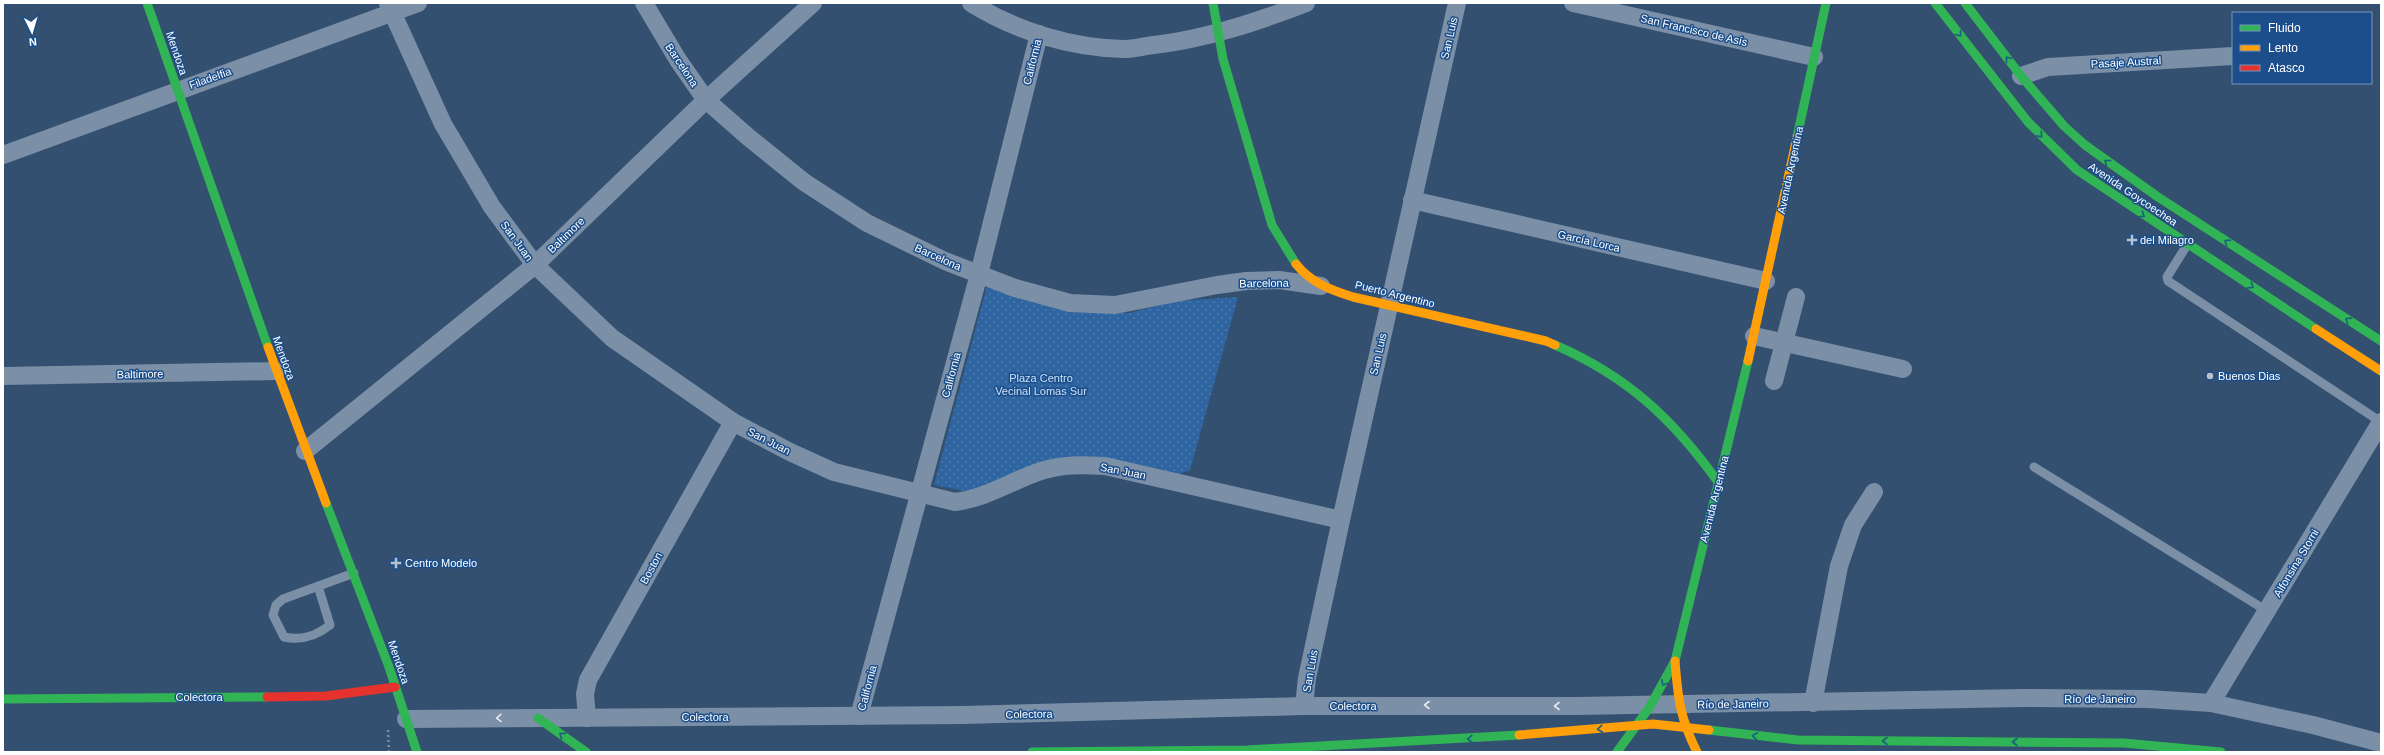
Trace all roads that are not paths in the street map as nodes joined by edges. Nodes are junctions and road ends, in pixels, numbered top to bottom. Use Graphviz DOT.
graph roads {
  1 [pos="147,3"];
  2 [pos="418,3"];
  3 [pos="644,3"];
  4 [pos="813,3"];
  5 [pos="971,3"];
  6 [pos="1214,3"];
  7 [pos="1306,3"];
  8 [pos="1457,3"];
  9 [pos="1573,3"];
  10 [pos="1826,3"];
  11 [pos="1935,3"];
  12 [pos="1965,3"];
  13 [pos="390,8"];
  14 [pos="1219,32"];
  15 [pos="1039,34"];
  16 [pos="2232,56"];
  17 [pos="1814,57"];
  18 [pos="2021,76"];
  19 [pos="178,90"];
  20 [pos="706,100"];
  21 [pos="3,154"];
  22 [pos="1412,200"];
  23 [pos="2187,245"];
  24 [pos="535,266"];
  25 [pos="979,274"];
  26 [pos="1766,282"];
  27 [pos="1324,287"];
  28 [pos="1796,297"];
  29 [pos="1389,306"];
  30 [pos="1754,336"];
  31 [pos="2381,341"];
  32 [pos="1784,342"];
  33 [pos="1903,369"];
  34 [pos="276,371"];
  35 [pos="2381,371"];
  36 [pos="3,376"];
  37 [pos="1774,381"];
  38 [pos="733,422"];
  39 [pos="2381,422"];
  40 [pos="306,451"];
  41 [pos="2034,468"];
  42 [pos="1718,482"];
  43 [pos="1874,492"];
  44 [pos="919,493"];
  45 [pos="1341,520"];
  46 [pos="354,573"];
  47 [pos="318,586"];
  48 [pos="2267,610"];
  49 [pos="1675,662"];
  50 [pos="395,687"];
  51 [pos="3,699"];
  52 [pos="1814,703"];
  53 [pos="2211,703"];
  54 [pos="1652,704"];
  55 [pos="1678,704"];
  56 [pos="1304,706"];
  57 [pos="859,716"];
  58 [pos="538,718"];
  59 [pos="587,718"];
  60 [pos="406,719"];
  61 [pos="1638,725"];
  62 [pos="1684,726"];
  63 [pos="2124,743"];
  64 [pos="2381,743"];
  65 [pos="417,752"];
  66 [pos="586,752"];
  67 [pos="1032,752"];
  68 [pos="1617,752"];
  69 [pos="1697,752"];
  70 [pos="2003,752"];
  71 [pos="2221,752"];
  1 -- 19 [label="main road, Mendoza"];
  2 -- 13 [label="street, Filadelfia"];
  3 -- 20 [label="street, Barcelona"];
  4 -- 20 [label="street, Baltimore"];
  5 -- 15 [label="street"];
  6 -- 14 [label="main road, Puerto Argentino"];
  7 -- 14 [label="street"];
  8 -- 22 [label="street, San Luis"];
  9 -- 17 [label="street, San Francisco de Asís"];
  10 -- 17 [label="main road, Avenida Argentina"];
  11 -- 23 [label="main road, Avenida Goycoechea, one-way"];
  18 -- 12 [label="main road, Avenida Goycoechea, one-way"];
  13 -- 19 [label="street, Filadelfia"];
  13 -- 24 [label="street, San Juan"];
  14 -- 15 [label="street"];
  14 -- 27 [label="main road, Puerto Argentino"];
  15 -- 25 [label="street, California"];
  16 -- 18 [label="street, Pasaje Austral"];
  17 -- 26 [label="main road, Avenida Argentina"];
  31 -- 18 [label="main road, Avenida Goycoechea, one-way"];
  19 -- 21 [label="street, Filadelfia"];
  19 -- 34 [label="main road, Mendoza"];
  20 -- 24 [label="street, Baltimore"];
  20 -- 25 [label="street, Barcelona"];
  22 -- 26 [label="street, García Lorca"];
  22 -- 29 [label="street, San Luis"];
  23 -- 35 [label="main road, Avenida Goycoechea, one-way"];
  23 -- 39 [label="lane"];
  24 -- 38 [label="street, San Juan"];
  24 -- 40 [label="street, Baltimore"];
  25 -- 27 [label="street, Barcelona"];
  25 -- 44 [label="street, California"];
  26 -- 30 [label="main road, Avenida Argentina"];
  27 -- 29 [label="main road, Puerto Argentino"];
  28 -- 32 [label="street"];
  29 -- 42 [label="main road, Puerto Argentino"];
  29 -- 45 [label="street, San Luis"];
  30 -- 32 [label="street"];
  30 -- 42 [label="main road, Avenida Argentina"];
  32 -- 33 [label="street"];
  32 -- 37 [label="street"];
  34 -- 36 [label="street, Baltimore"];
  34 -- 40 [label="main road, Mendoza"];
  38 -- 44 [label="street, San Juan"];
  38 -- 59 [label="street, Boston"];
  39 -- 48 [label="street, Alfonsina Storni"];
  40 -- 46 [label="main road, Mendoza"];
  41 -- 48 [label="lane"];
  42 -- 49 [label="main road, Avenida Argentina"];
  43 -- 52 [label="street"];
  44 -- 45 [label="street, San Juan"];
  44 -- 57 [label="street, California"];
  45 -- 56 [label="street, San Luis"];
  46 -- 47 [label="lane"];
  46 -- 50 [label="main road, Mendoza"];
  47 -- 47 [label="lane"];
  48 -- 53 [label="street, Alfonsina Storni"];
  49 -- 54 [label="main road, Avenida Argentina, one-way"];
  49 -- 55 [label="main road, Avenida Argentina"];
  50 -- 51 [label="main road, Colectora"];
  50 -- 60 [label="main road, Mendoza"];
  52 -- 53 [label="street, Río de Janeiro"];
  52 -- 55 [label="street, Río de Janeiro"];
  53 -- 64 [label="street, Río de Janeiro"];
  54 -- 55 [label="street, Río de Janeiro"];
  54 -- 56 [label="street, Colectora, one-way"];
  54 -- 61 [label="main road, Avenida Argentina"];
  55 -- 62 [label="main road, Avenida Argentina"];
  56 -- 57 [label="street, Colectora"];
  57 -- 59 [label="street, Colectora"];
  58 -- 59 [label="street, Colectora"];
  58 -- 60 [label="street, Colectora, one-way"];
  66 -- 58 [label="main road, one-way"];
  60 -- 65 [label="main road, Mendoza"];
  61 -- 62 [label="main road"];
  61 -- 67 [label="main road, one-way"];
  61 -- 68 [label="main road, Avenida Argentina"];
  63 -- 62 [label="main road, one-way"];
  62 -- 69 [label="main road, Avenida Argentina"];
  63 -- 70 [label="main road"];
  63 -- 71 [label="main road"];
}
